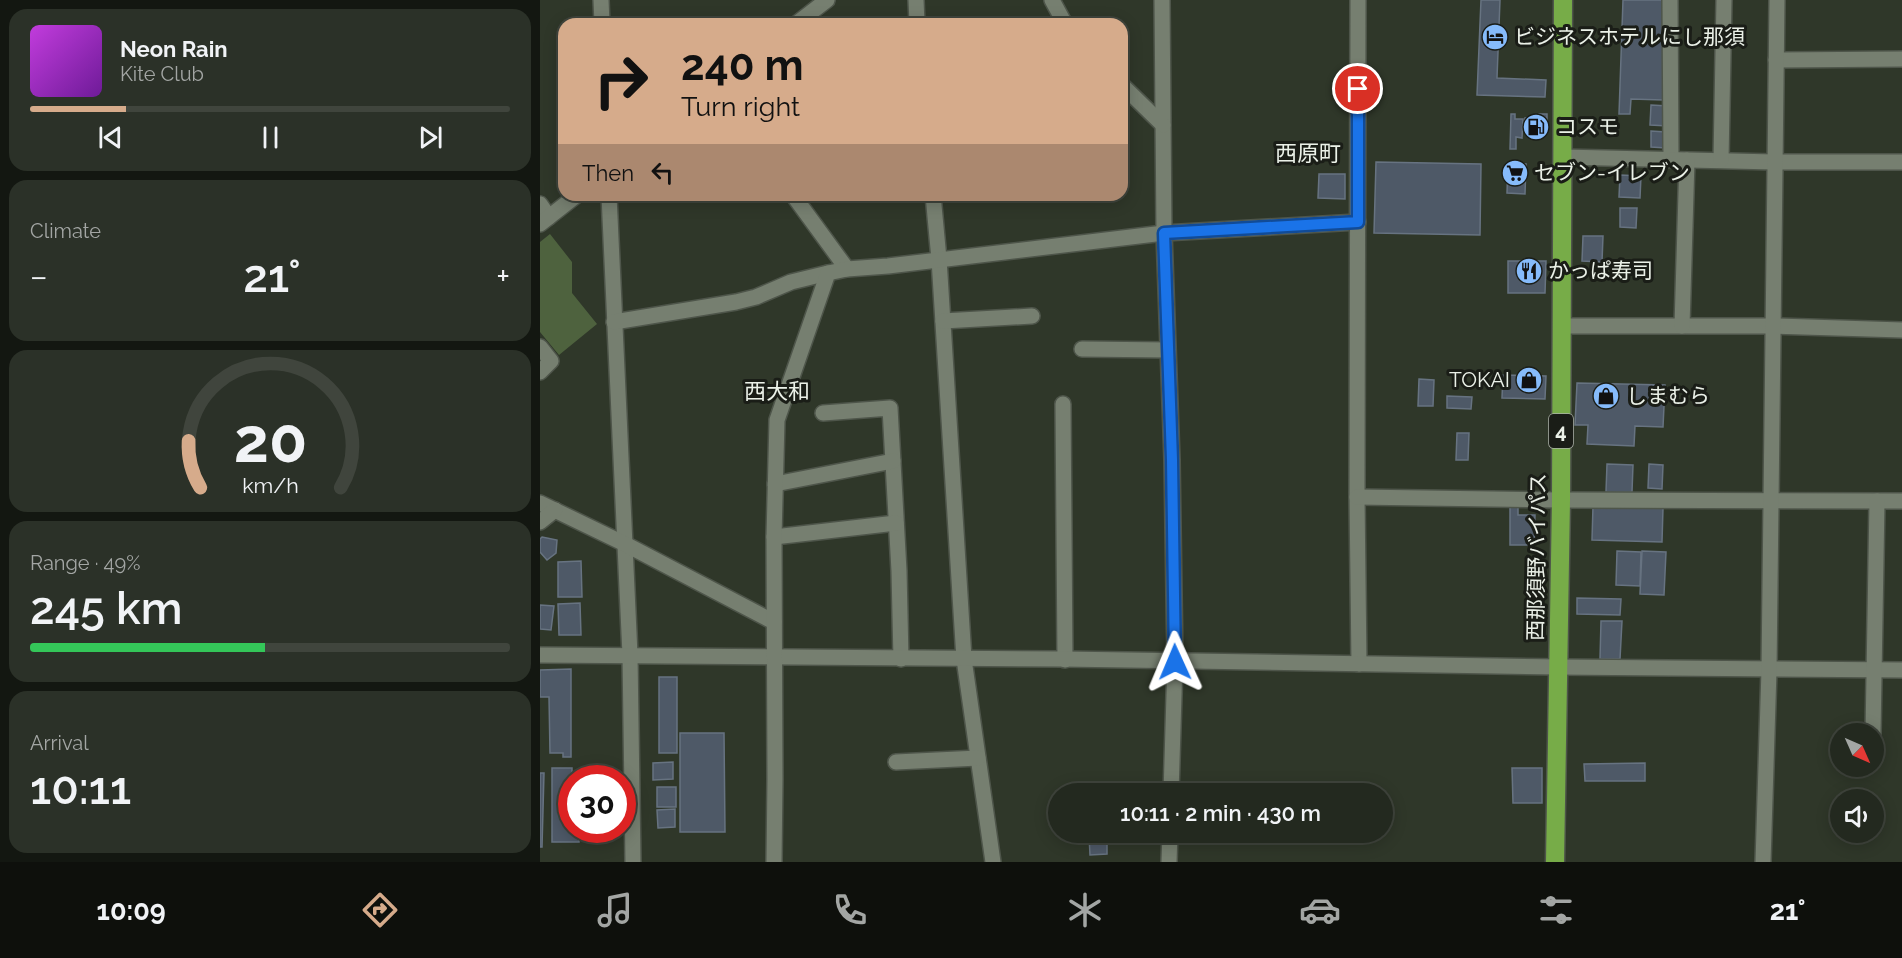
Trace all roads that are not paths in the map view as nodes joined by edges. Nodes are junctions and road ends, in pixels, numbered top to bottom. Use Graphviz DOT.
graph roads {
  1 [pos="601,0"];
  2 [pos="827,0"];
  3 [pos="916,0"];
  4 [pos="1052,0"];
  5 [pos="1162,0"];
  6 [pos="1358,0"];
  7 [pos="1563,0"];
  8 [pos="1670,0"];
  9 [pos="1724,0"];
  10 [pos="1777,0"];
  11 [pos="602,18"];
  12 [pos="804,18"];
  13 [pos="917,18"];
  14 [pos="1062,18"];
  15 [pos="1902,59"];
  16 [pos="1776,60"];
  17 [pos="1128,91"];
  18 [pos="1163,125"];
  19 [pos="1563,157"];
  20 [pos="1671,159"];
  21 [pos="1687,160"];
  22 [pos="1720,160"];
  23 [pos="1774,162"];
  24 [pos="1902,162"];
  25 [pos="570,201"];
  26 [pos="609,201"];
  27 [pos="797,201"];
  28 [pos="934,201"];
  29 [pos="540,204"];
  30 [pos="544,221"];
  31 [pos="1358,222"];
  32 [pos="1164,233"];
  33 [pos="939,259"];
  34 [pos="847,269"];
  35 [pos="828,273"];
  36 [pos="1032,316"];
  37 [pos="943,321"];
  38 [pos="614,322"];
  39 [pos="1561,326"];
  40 [pos="1682,326"];
  41 [pos="1774,327"];
  42 [pos="1902,330"];
  43 [pos="540,347"];
  44 [pos="1082,349"];
  45 [pos="1168,350"];
  46 [pos="540,372"];
  47 [pos="1063,404"];
  48 [pos="823,413"];
  49 [pos="893,461"];
  50 [pos="775,484"];
  51 [pos="1357,497"];
  52 [pos="1561,500"];
  53 [pos="1770,500"];
  54 [pos="1877,501"];
  55 [pos="1902,501"];
  56 [pos="540,504"];
  57 [pos="555,510"];
  58 [pos="540,522"];
  59 [pos="896,523"];
  60 [pos="774,537"];
  61 [pos="625,544"];
  62 [pos="774,622"];
  63 [pos="540,655"];
  64 [pos="630,655"];
  65 [pos="775,658"];
  66 [pos="901,659"];
  67 [pos="964,659"];
  68 [pos="1065,660"];
  69 [pos="1175,662"];
  70 [pos="1359,664"];
  71 [pos="1558,667"];
  72 [pos="1769,669"];
  73 [pos="1875,670"];
  74 [pos="1902,670"];
  75 [pos="1873,723"];
  76 [pos="978,758"];
  77 [pos="896,762"];
  78 [pos="1171,783"];
  79 [pos="1170,843"];
  80 [pos="633,862"];
  81 [pos="774,862"];
  82 [pos="993,862"];
  83 [pos="1169,862"];
  84 [pos="1555,862"];
  85 [pos="1763,862"];
  1 -- 11 [label="street"];
  2 -- 12 [label="street"];
  3 -- 13 [label="street"];
  4 -- 14 [label="street"];
  5 -- 18 [label="street"];
  6 -- 31 [label="street"];
  7 -- 19 [label="highway, 西那須野バイパス / 4"];
  8 -- 20 [label="street"];
  9 -- 22 [label="street"];
  10 -- 16 [label="street"];
  15 -- 16 [label="street"];
  16 -- 23 [label="street"];
  17 -- 18 [label="street"];
  18 -- 32 [label="street"];
  19 -- 20 [label="street"];
  19 -- 39 [label="highway, 西那須野バイパス / 4"];
  20 -- 21 [label="street"];
  21 -- 22 [label="street"];
  21 -- 40 [label="street"];
  22 -- 23 [label="street"];
  23 -- 24 [label="street"];
  23 -- 41 [label="street"];
  25 -- 30 [label="street"];
  26 -- 38 [label="street"];
  27 -- 34 [label="street"];
  28 -- 33 [label="street"];
  29 -- 30 [label="street"];
  31 -- 32 [label="street"];
  31 -- 51 [label="street"];
  32 -- 33 [label="street"];
  32 -- 45 [label="street"];
  33 -- 34 [label="street"];
  33 -- 37 [label="street"];
  34 -- 35 [label="street"];
  35 -- 38 [label="street"];
  35 -- 50 [label="street"];
  36 -- 37 [label="street"];
  37 -- 67 [label="street"];
  38 -- 61 [label="street"];
  39 -- 40 [label="street"];
  39 -- 52 [label="highway, 西那須野バイパス / 4"];
  40 -- 41 [label="street"];
  41 -- 42 [label="street"];
  41 -- 53 [label="street"];
  43 -- 46 [label="street"];
  44 -- 45 [label="street"];
  45 -- 69 [label="street"];
  47 -- 68 [label="street"];
  48 -- 49 [label="street"];
  49 -- 50 [label="street"];
  49 -- 59 [label="street"];
  50 -- 60 [label="street"];
  51 -- 52 [label="street"];
  51 -- 70 [label="street"];
  52 -- 53 [label="street"];
  52 -- 71 [label="highway, 西那須野バイパス / 4"];
  53 -- 54 [label="street"];
  53 -- 72 [label="street"];
  54 -- 55 [label="street"];
  54 -- 73 [label="street"];
  56 -- 57 [label="street"];
  57 -- 58 [label="street"];
  57 -- 61 [label="street"];
  59 -- 60 [label="street"];
  59 -- 66 [label="street"];
  60 -- 62 [label="street"];
  61 -- 62 [label="street"];
  61 -- 64 [label="street"];
  62 -- 65 [label="street"];
  63 -- 64 [label="street"];
  64 -- 65 [label="street"];
  64 -- 80 [label="street"];
  65 -- 66 [label="street"];
  65 -- 81 [label="street"];
  66 -- 67 [label="street"];
  67 -- 68 [label="street"];
  67 -- 76 [label="street"];
  68 -- 69 [label="street"];
  69 -- 70 [label="street"];
  69 -- 78 [label="street"];
  70 -- 71 [label="street"];
  71 -- 72 [label="street"];
  71 -- 84 [label="highway, 西那須野バイパス / 4"];
  72 -- 73 [label="street"];
  72 -- 85 [label="street"];
  73 -- 74 [label="street"];
  73 -- 75 [label="street"];
  76 -- 77 [label="street"];
  76 -- 82 [label="street"];
  79 -- 83 [label="street"];
}
